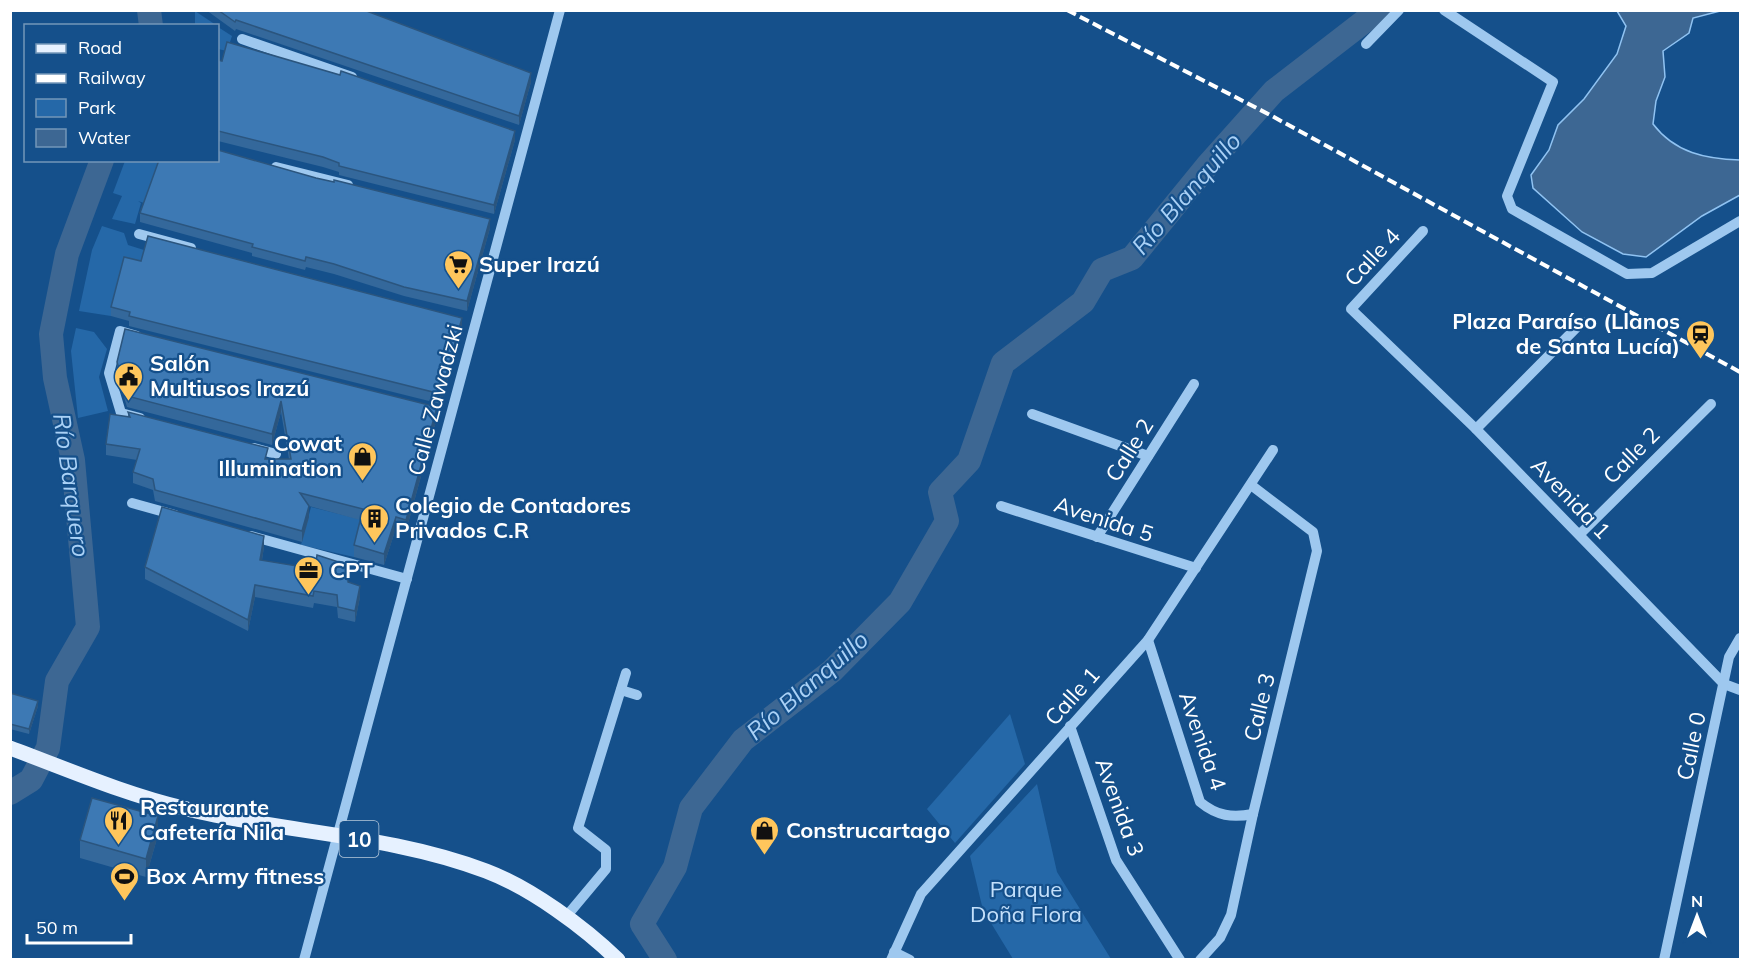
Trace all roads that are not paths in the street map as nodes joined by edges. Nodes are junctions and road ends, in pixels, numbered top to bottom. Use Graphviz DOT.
graph roads {
  1 [pos="560,10"];
  2 [pos="1399,10"];
  3 [pos="1444,10"];
  4 [pos="242,39"];
  5 [pos="1366,44"];
  6 [pos="362,80"];
  7 [pos="263,164"];
  8 [pos="355,186"];
  9 [pos="492,221"];
  10 [pos="1740,221"];
  11 [pos="504,224"];
  12 [pos="1423,231"];
  13 [pos="139,234"];
  14 [pos="206,252"];
  15 [pos="1351,309"];
  16 [pos="1582,322"];
  17 [pos="154,340"];
  18 [pos="1194,384"];
  19 [pos="1711,404"];
  20 [pos="440,411"];
  21 [pos="452,414"];
  22 [pos="1032,414"];
  23 [pos="150,421"];
  24 [pos="1476,429"];
  25 [pos="242,445"];
  26 [pos="1273,450"];
  27 [pos="276,454"];
  28 [pos="1148,456"];
  29 [pos="1251,485"];
  30 [pos="132,503"];
  31 [pos="1001,506"];
  32 [pos="189,519"];
  33 [pos="235,532"];
  34 [pos="1580,534"];
  35 [pos="1097,537"];
  36 [pos="1196,568"];
  37 [pos="407,579"];
  38 [pos="1740,638"];
  39 [pos="1148,640"];
  40 [pos="626,673"];
  41 [pos="1724,684"];
  42 [pos="621,690"];
  43 [pos="1740,690"];
  44 [pos="637,695"];
  45 [pos="1070,726"];
  46 [pos="11,748"];
  47 [pos="1252,814"];
  48 [pos="337,834"];
  49 [pos="565,918"];
  50 [pos="892,956"];
  51 [pos="303,960"];
  52 [pos="618,960"];
  53 [pos="910,960"];
  54 [pos="1180,960"];
  55 [pos="1200,960"];
  56 [pos="1664,960"];
  1 -- 11 [label="street, Calle Zawadzki"];
  2 -- 5 [label="street"];
  3 -- 10 [label="street"];
  4 -- 6 [label="street"];
  7 -- 8 [label="street"];
  9 -- 11 [label="street"];
  11 -- 21 [label="street, Calle Zawadzki"];
  12 -- 15 [label="street, Calle 4"];
  13 -- 14 [label="street"];
  15 -- 24 [label="street, Avenida 1"];
  16 -- 24 [label="street"];
  17 -- 23 [label="street"];
  18 -- 28 [label="street, Calle 2"];
  19 -- 34 [label="street, Calle 2"];
  20 -- 21 [label="street"];
  21 -- 37 [label="street, Calle Zawadzki"];
  22 -- 28 [label="street"];
  24 -- 34 [label="street, Avenida 1"];
  25 -- 27 [label="street"];
  26 -- 29 [label="street, Calle 1"];
  28 -- 35 [label="street, Calle 2"];
  29 -- 36 [label="street, Calle 1"];
  29 -- 47 [label="street, Calle 3"];
  30 -- 32 [label="street"];
  31 -- 35 [label="street, Avenida 5"];
  33 -- 37 [label="street"];
  34 -- 41 [label="street, Avenida 1"];
  35 -- 36 [label="street, Avenida 5"];
  36 -- 39 [label="street, Calle 1"];
  37 -- 48 [label="street, Calle Zawadzki"];
  38 -- 41 [label="street"];
  39 -- 45 [label="street, Calle 1"];
  39 -- 47 [label="street, Avenida 4"];
  40 -- 42 [label="street"];
  41 -- 43 [label="street"];
  41 -- 56 [label="street, Calle 0"];
  42 -- 44 [label="street"];
  42 -- 49 [label="street"];
  45 -- 50 [label="street, Calle 1"];
  45 -- 54 [label="street, Avenida 3"];
  46 -- 48 [label="main road, 10"];
  47 -- 55 [label="street, Calle 3"];
  48 -- 49 [label="main road, 10"];
  48 -- 51 [label="street, Calle Zawadzki"];
  49 -- 52 [label="main road, 10"];
  50 -- 53 [label="street"];
}
